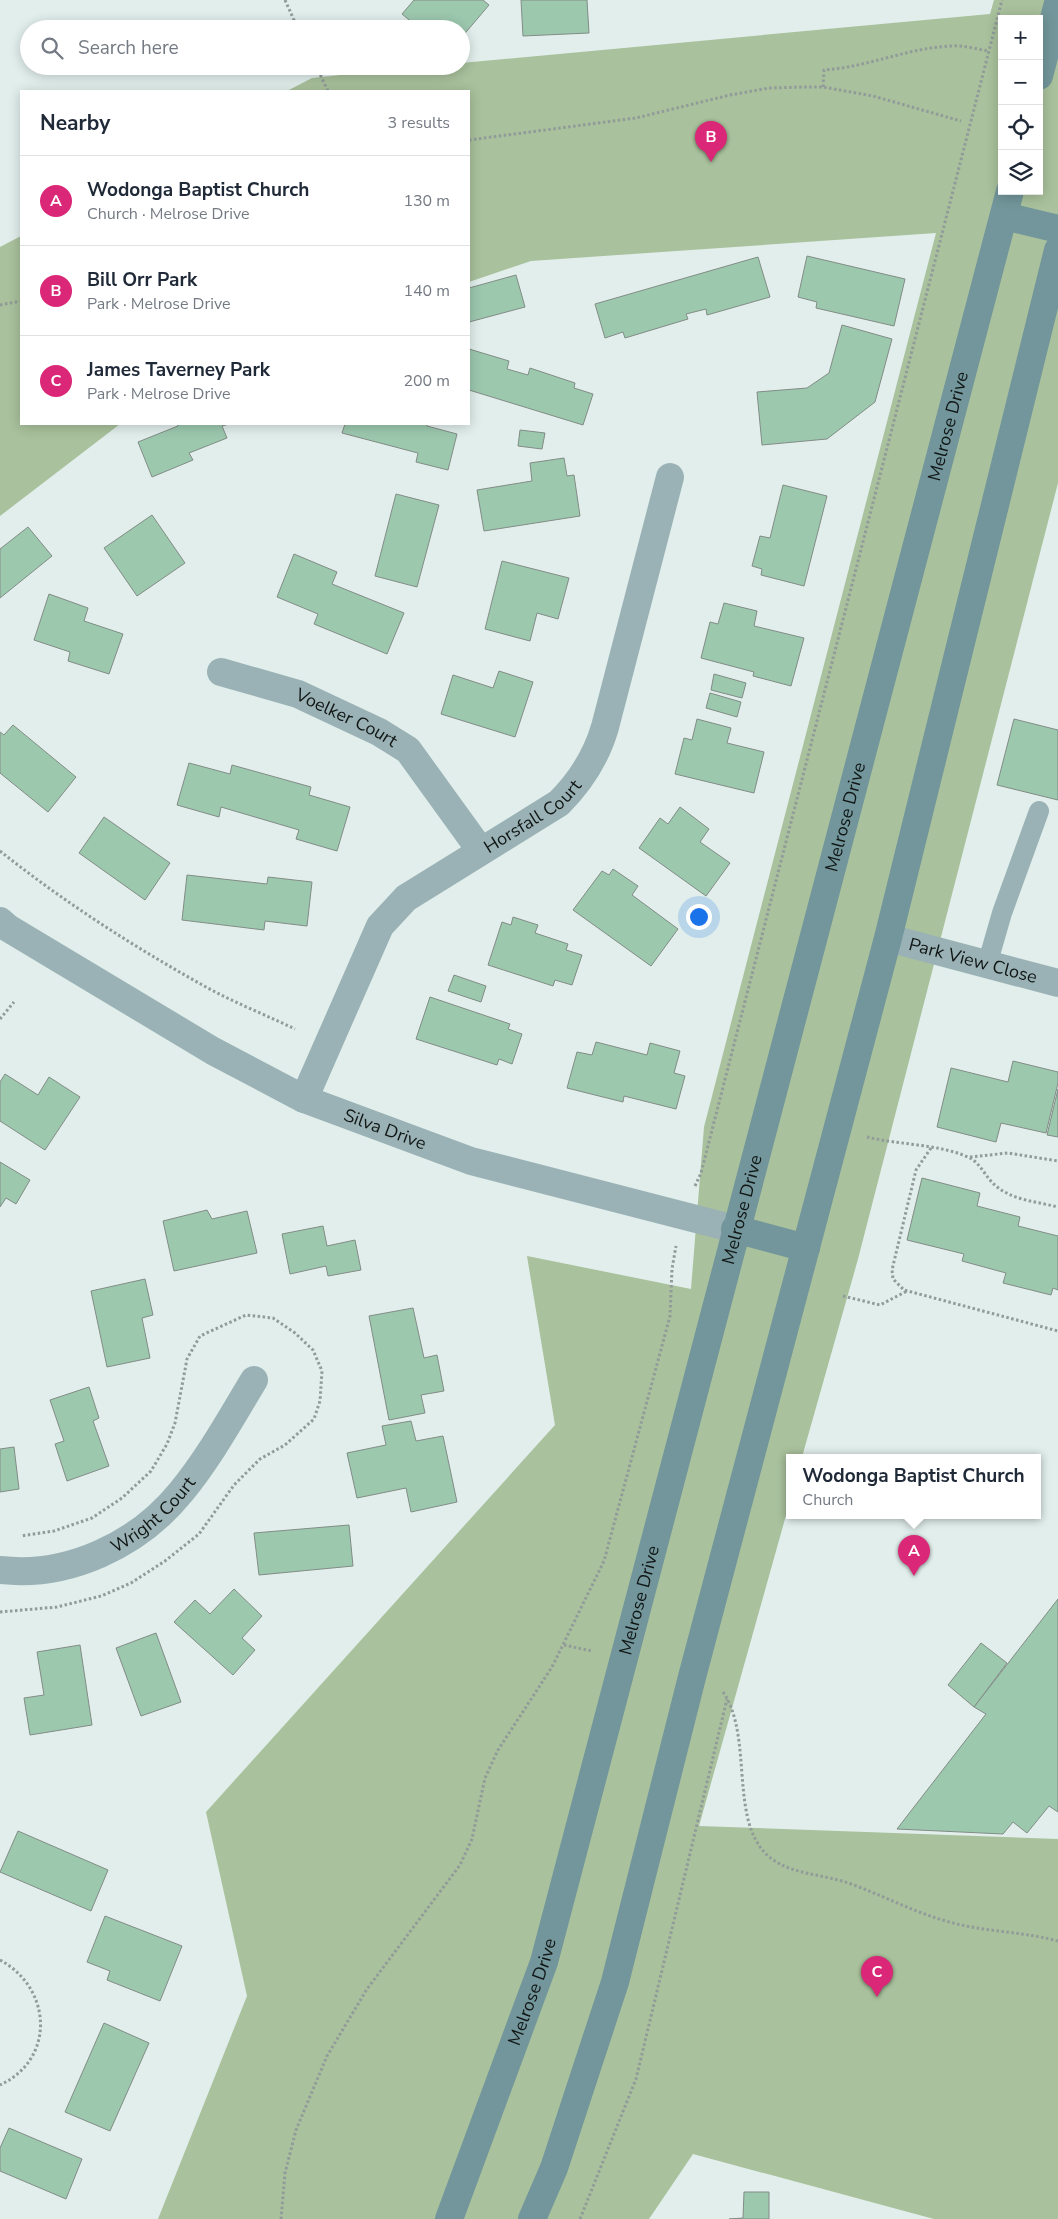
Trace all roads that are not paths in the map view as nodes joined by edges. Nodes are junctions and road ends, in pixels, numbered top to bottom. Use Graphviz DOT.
graph roads {
  1 [pos="1058,3"];
  2 [pos="1043,61"];
  3 [pos="1007,204"];
  4 [pos="1058,229"];
  5 [pos="1058,250"];
  6 [pos="670,477"];
  7 [pos="221,672"];
  8 [pos="1039,811"];
  9 [pos="481,850"];
  10 [pos="2,929"];
  11 [pos="888,938"];
  12 [pos="987,965"];
  13 [pos="1058,983"];
  14 [pos="304,1099"];
  15 [pos="735,1229"];
  16 [pos="806,1248"];
  17 [pos="254,1380"];
  18 [pos="0,1570"];
  19 [pos="449,2219"];
  20 [pos="532,2219"];
  1 -- 2 [label="main road"];
  3 -- 4 [label="main road"];
  3 -- 15 [label="main road, Melrose Drive"];
  5 -- 11 [label="main road"];
  6 -- 9 [label="street, Horsfall Court"];
  7 -- 9 [label="street, Voelker Court"];
  8 -- 12 [label="lane"];
  9 -- 14 [label="street, Horsfall Court"];
  10 -- 14 [label="street, Silva Drive"];
  11 -- 12 [label="street, Park View Close"];
  11 -- 16 [label="main road"];
  12 -- 13 [label="street, Park View Close"];
  14 -- 15 [label="street, Silva Drive"];
  15 -- 16 [label="main road, Silva Drive"];
  15 -- 19 [label="main road, Melrose Drive"];
  16 -- 20 [label="main road"];
  17 -- 18 [label="street, Wright Court"];
}
